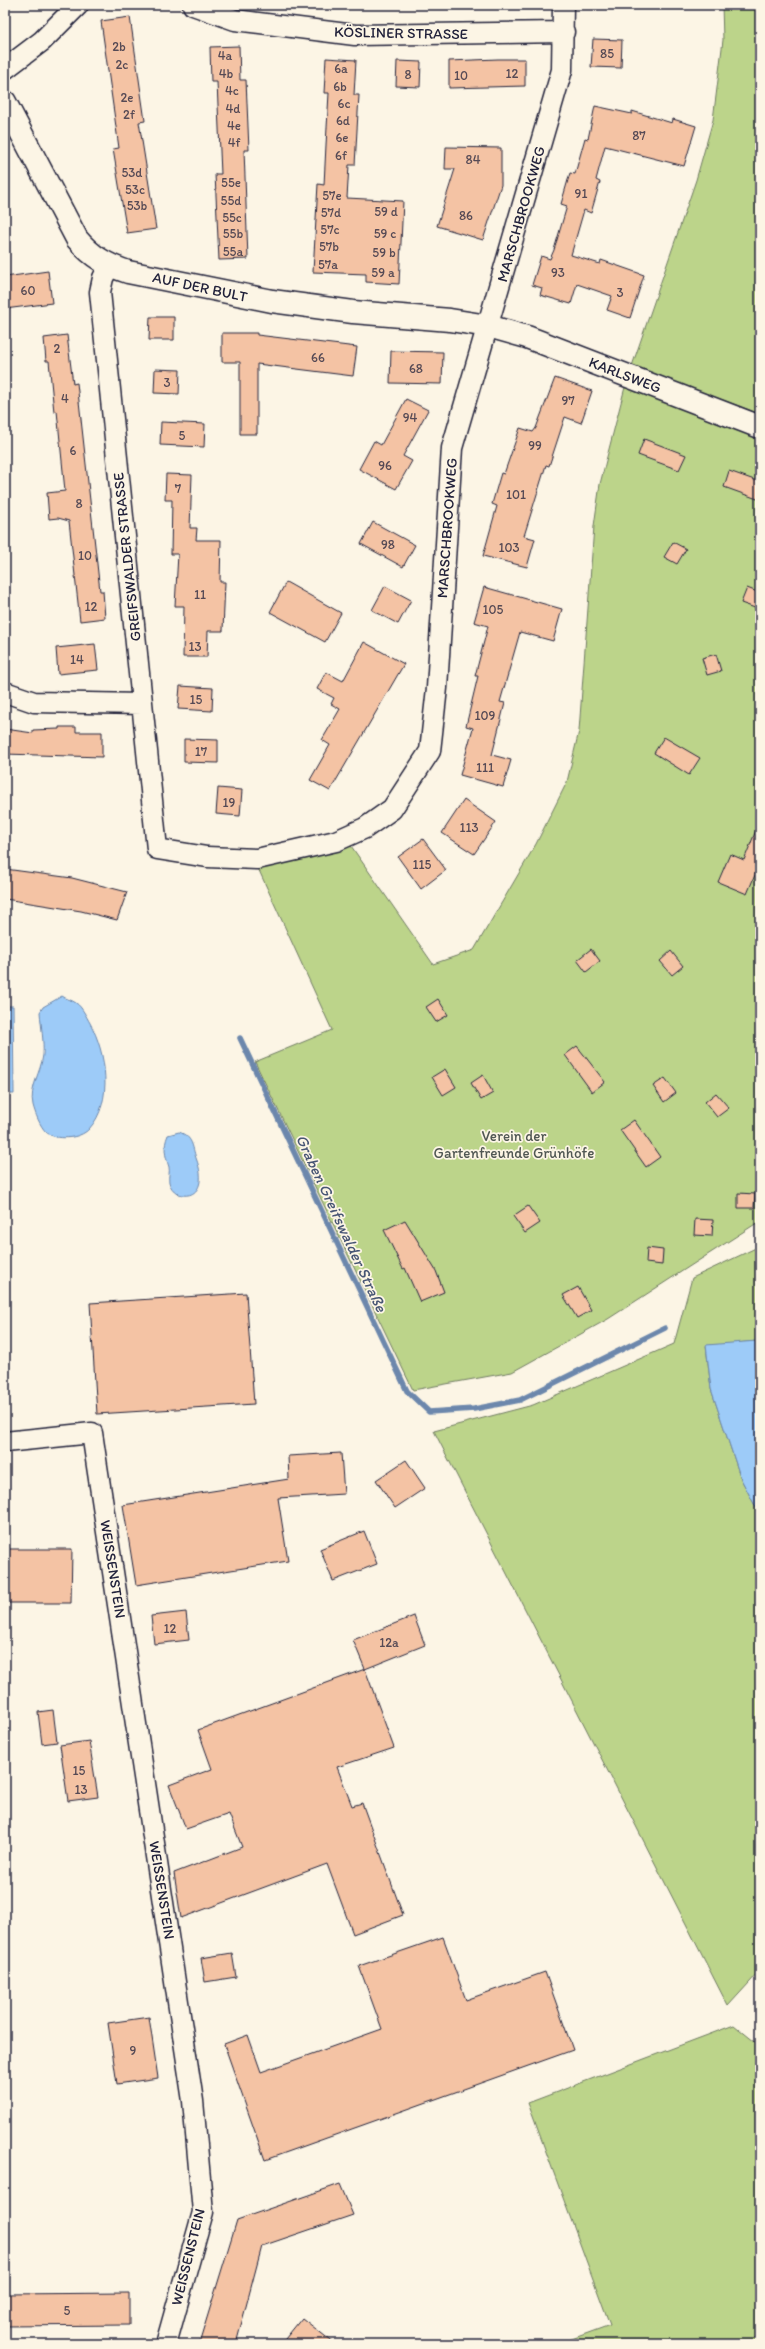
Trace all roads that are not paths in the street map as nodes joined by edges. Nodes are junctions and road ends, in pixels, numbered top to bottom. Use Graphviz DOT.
graph roads {
  1 [pos="78,5"];
  2 [pos="193,5"];
  3 [pos="564,5"];
  4 [pos="564,32"];
  5 [pos="5,69"];
  6 [pos="5,102"];
  7 [pos="109,266"];
  8 [pos="488,326"];
  9 [pos="760,427"];
  10 [pos="5,692"];
  11 [pos="142,704"];
  12 [pos="157,849"];
  13 [pos="5,1442"];
  14 [pos="166,2344"];
  1 -- 5 [label="street"];
  2 -- 4 [label="street, KÖSLINER STRASSE"];
  3 -- 4 [label="street, MARSCHBROOKWEG"];
  4 -- 8 [label="street, MARSCHBROOKWEG"];
  6 -- 7 [label="street, AUF DER BULT"];
  7 -- 8 [label="street, AUF DER BULT"];
  7 -- 11 [label="street, GREIFSWALDER STRASSE"];
  8 -- 9 [label="street, KARLSWEG"];
  8 -- 12 [label="street, MARSCHBROOKWEG"];
  10 -- 11 [label="street"];
  11 -- 12 [label="street, GREIFSWALDER STRASSE"];
  13 -- 14 [label="street, WEISSENSTEIN"];
}
